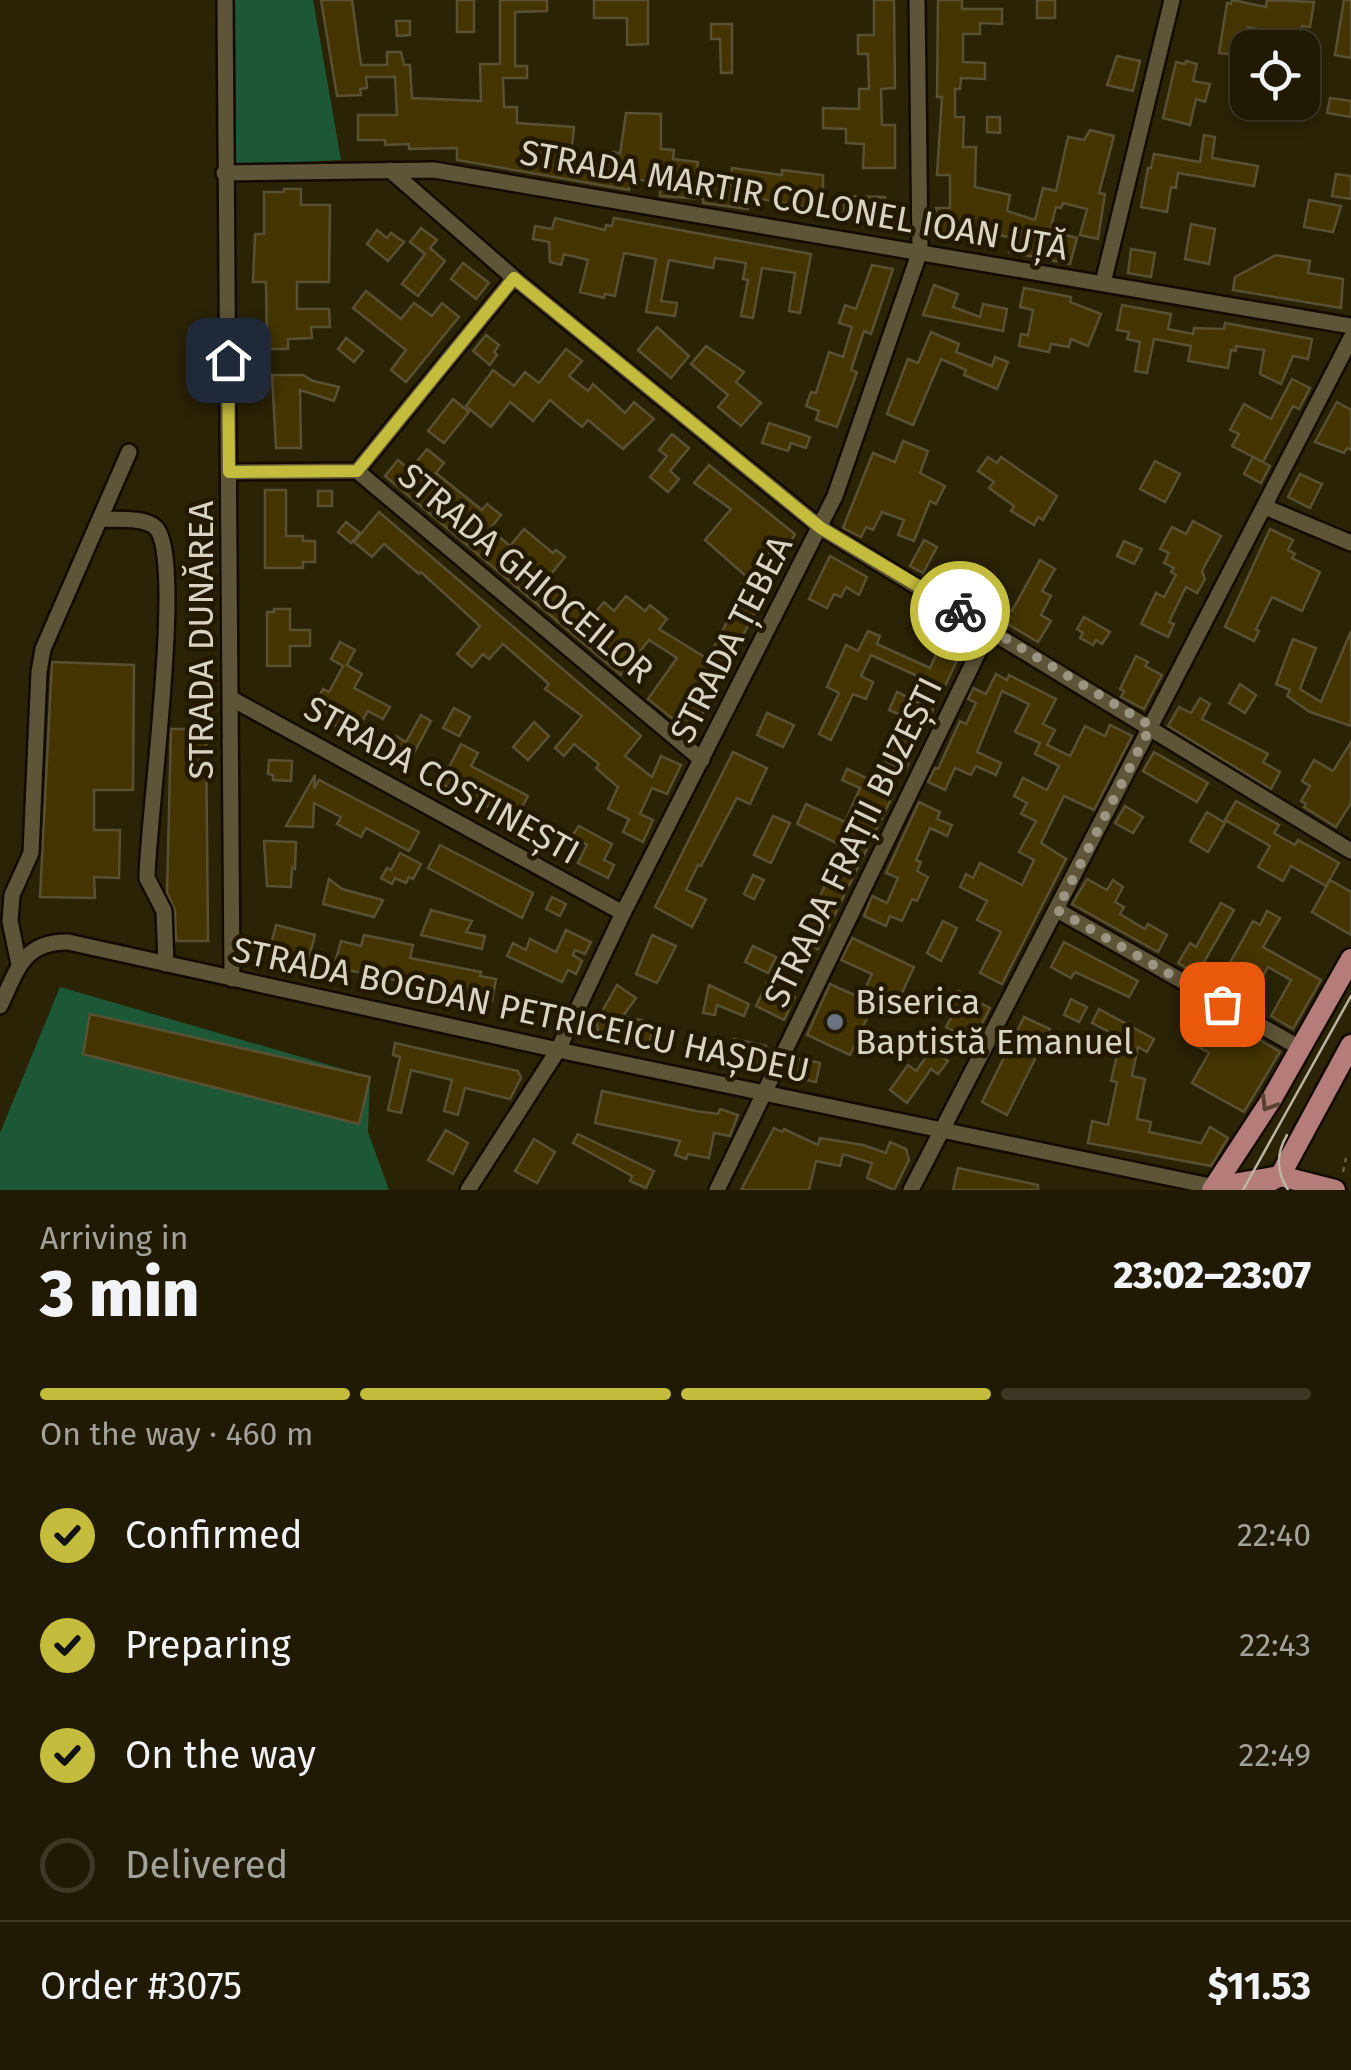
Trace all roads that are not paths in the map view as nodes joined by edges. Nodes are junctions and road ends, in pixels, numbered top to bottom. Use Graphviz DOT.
graph roads {
  1 [pos="225,0"];
  2 [pos="917,0"];
  3 [pos="1172,0"];
  4 [pos="390,170"];
  5 [pos="224,173"];
  6 [pos="920,251"];
  7 [pos="514,278"];
  8 [pos="1103,283"];
  9 [pos="1351,326"];
  10 [pos="1351,338"];
  11 [pos="129,452"];
  12 [pos="357,471"];
  13 [pos="229,472"];
  14 [pos="1265,506"];
  15 [pos="102,518"];
  16 [pos="821,528"];
  17 [pos="1351,544"];
  18 [pos="990,628"];
  19 [pos="232,699"];
  20 [pos="1151,726"];
  21 [pos="702,760"];
  22 [pos="1351,851"];
  23 [pos="1057,910"];
  24 [pos="622,913"];
  25 [pos="1351,958"];
  26 [pos="166,964"];
  27 [pos="20,965"];
  28 [pos="232,980"];
  29 [pos="0,1006"];
  30 [pos="1351,1045"];
  31 [pos="1300,1048"];
  32 [pos="558,1050"];
  33 [pos="765,1094"];
  34 [pos="942,1130"];
  35 [pos="1280,1176"];
  36 [pos="1338,1184"];
  37 [pos="1216,1189"];
  38 [pos="468,1190"];
  39 [pos="716,1190"];
  40 [pos="911,1190"];
  41 [pos="1254,1190"];
  1 -- 5 [label="street, STRADA DUNĂREA"];
  2 -- 6 [label="street, STRADA ȚEBEA"];
  3 -- 8 [label="street"];
  4 -- 5 [label="street, STRADA MARTIR COLONEL IOAN UȚĂ"];
  4 -- 6 [label="street, STRADA MARTIR COLONEL IOAN UȚĂ"];
  4 -- 7 [label="street"];
  5 -- 13 [label="street, STRADA DUNĂREA"];
  6 -- 8 [label="street, STRADA MARTIR COLONEL IOAN UȚĂ"];
  6 -- 16 [label="street, STRADA ȚEBEA"];
  7 -- 12 [label="street"];
  7 -- 16 [label="street"];
  8 -- 9 [label="street, STRADA MARTIR COLONEL IOAN UȚĂ"];
  10 -- 14 [label="street"];
  11 -- 15 [label="street"];
  12 -- 13 [label="street"];
  12 -- 21 [label="street, STRADA GHIOCEILOR"];
  13 -- 19 [label="street, STRADA DUNĂREA"];
  14 -- 17 [label="street"];
  14 -- 20 [label="street"];
  15 -- 26 [label="street"];
  15 -- 27 [label="street"];
  16 -- 18 [label="street"];
  16 -- 21 [label="street, STRADA ȚEBEA"];
  18 -- 20 [label="street"];
  18 -- 33 [label="street, STRADA FRAȚII BUZEȘTI"];
  19 -- 24 [label="street, STRADA COSTINEȘTI"];
  19 -- 28 [label="street, STRADA DUNĂREA"];
  20 -- 22 [label="street"];
  20 -- 23 [label="street"];
  21 -- 24 [label="street, STRADA ȚEBEA"];
  23 -- 31 [label="street"];
  23 -- 34 [label="street"];
  24 -- 32 [label="street, STRADA ȚEBEA"];
  25 -- 31 [label="main road"];
  26 -- 27 [label="street, STRADA BOGDAN PETRICEICU HAȘDEU"];
  26 -- 28 [label="street, STRADA BOGDAN PETRICEICU HAȘDEU"];
  27 -- 29 [label="street"];
  28 -- 32 [label="street, STRADA BOGDAN PETRICEICU HAȘDEU"];
  30 -- 35 [label="main road"];
  31 -- 37 [label="main road, one-way"];
  32 -- 33 [label="street, STRADA BOGDAN PETRICEICU HAȘDEU"];
  32 -- 38 [label="street, STRADA ȚEBEA"];
  33 -- 34 [label="street, STRADA BOGDAN PETRICEICU HAȘDEU"];
  33 -- 39 [label="street, STRADA FRAȚII BUZEȘTI"];
  34 -- 37 [label="street, STRADA BOGDAN PETRICEICU HAȘDEU"];
  34 -- 40 [label="street"];
  35 -- 36 [label="main road"];
  35 -- 37 [label="main road"];
  35 -- 41 [label="main road"];
}
